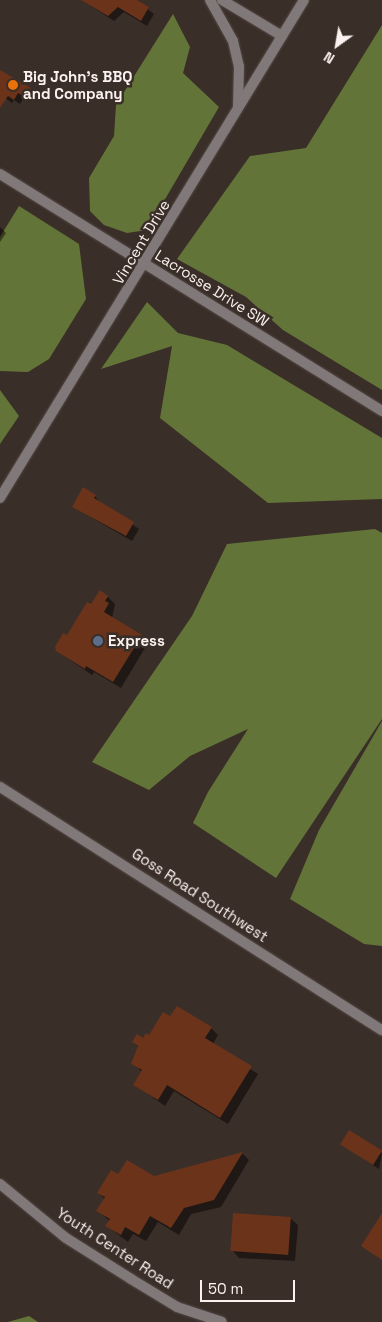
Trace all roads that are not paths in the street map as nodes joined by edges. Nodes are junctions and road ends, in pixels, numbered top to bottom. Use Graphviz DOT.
graph roads {
  1 [pos="210,0"];
  2 [pos="222,0"];
  3 [pos="304,0"];
  4 [pos="282,36"];
  5 [pos="238,108"];
  6 [pos="0,174"];
  7 [pos="146,264"];
  8 [pos="382,411"];
  9 [pos="0,498"];
  10 [pos="0,787"];
  11 [pos="382,1030"];
  12 [pos="0,1184"];
  13 [pos="222,1322"];
  1 -- 5 [label="street"];
  2 -- 4 [label="street"];
  3 -- 4 [label="street, Vincent Drive"];
  4 -- 5 [label="street, Vincent Drive"];
  5 -- 7 [label="street, Vincent Drive"];
  6 -- 7 [label="street, Lacrosse Drive SW"];
  7 -- 8 [label="street, Lacrosse Drive SW"];
  7 -- 9 [label="street, Vincent Drive"];
  10 -- 11 [label="street, Goss Road Southwest"];
  12 -- 13 [label="street, Youth Center Road"];
}
